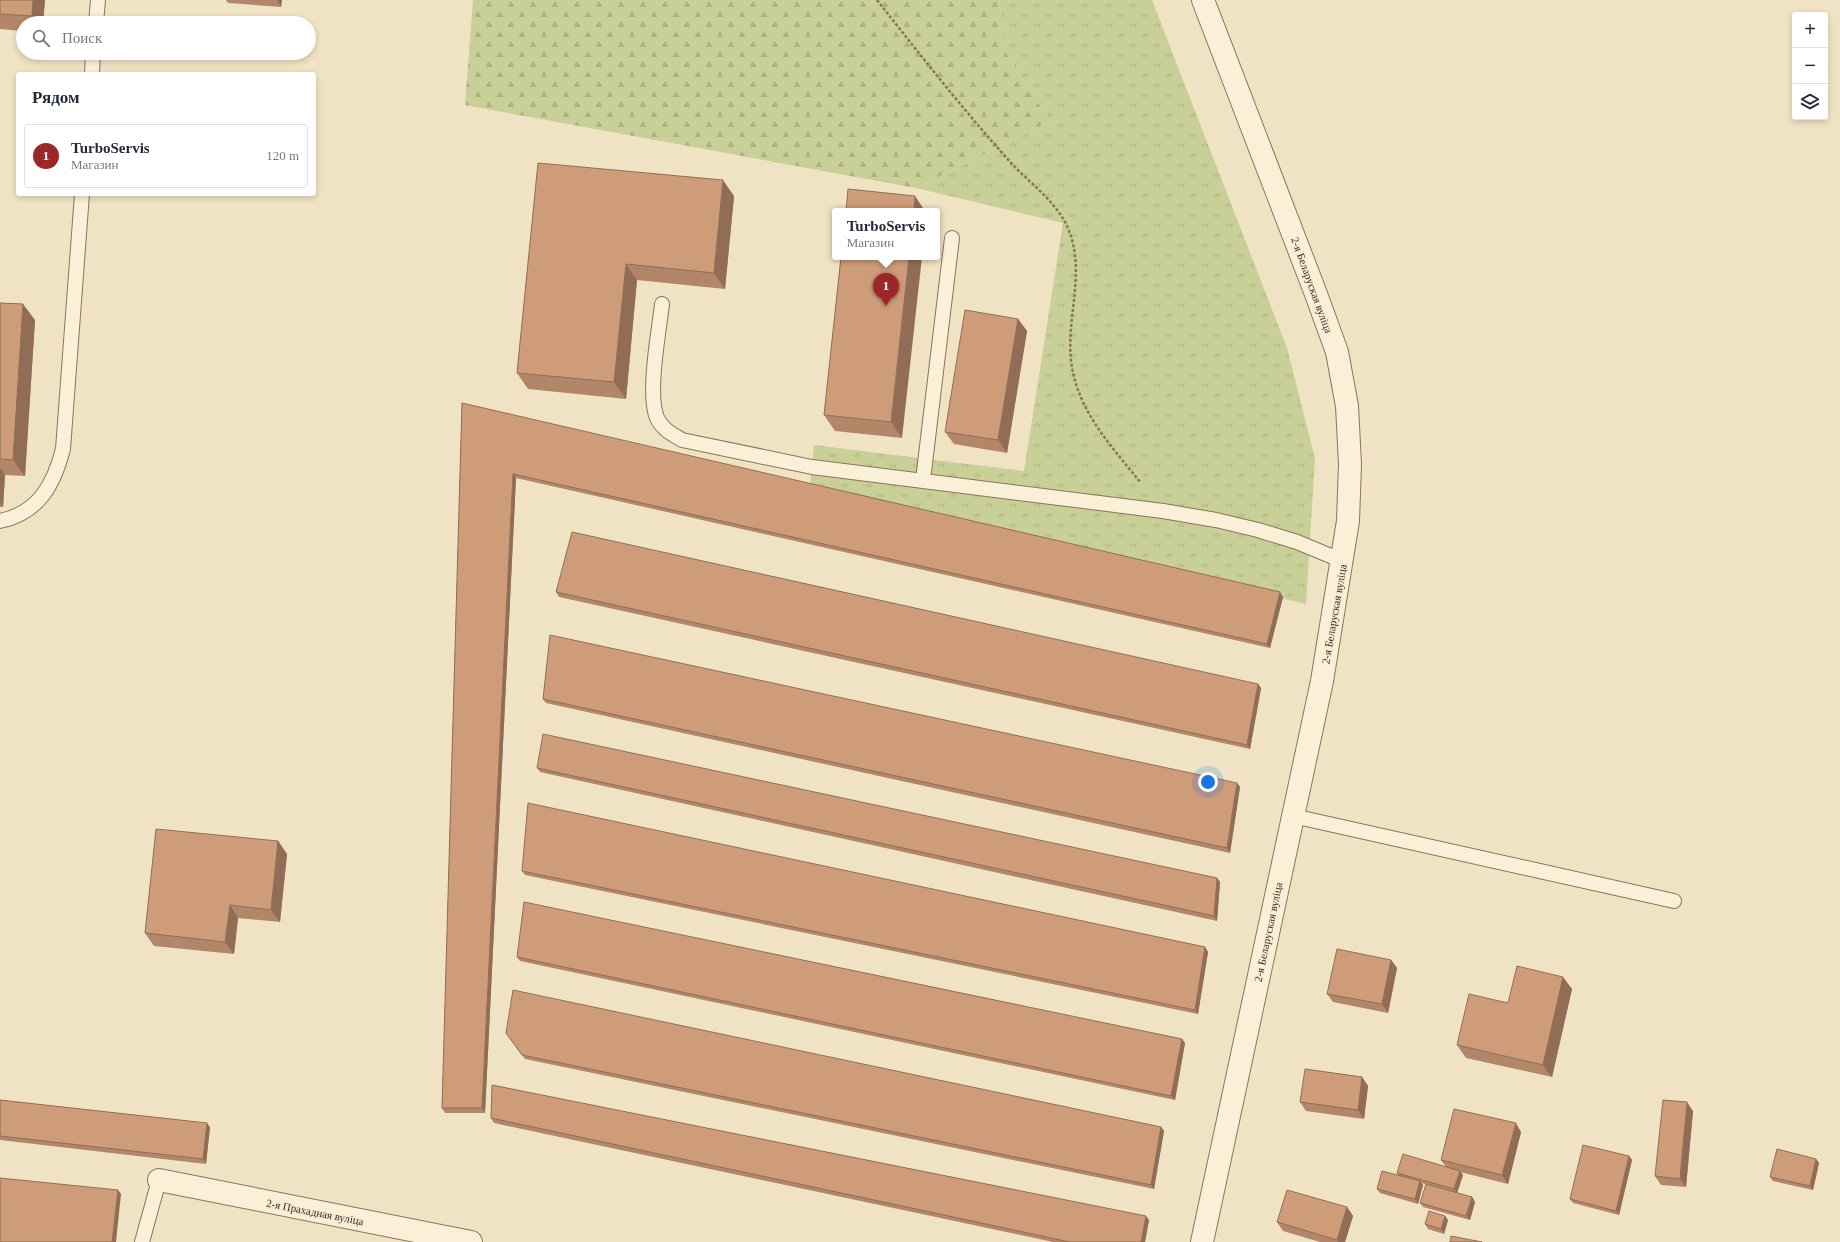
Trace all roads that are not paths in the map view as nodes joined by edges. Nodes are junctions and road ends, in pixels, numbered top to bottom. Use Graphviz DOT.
graph roads {
  1 [pos="98,0"];
  2 [pos="1203,0"];
  3 [pos="97,16"];
  4 [pos="93,60"];
  5 [pos="92,72"];
  6 [pos="82,196"];
  7 [pos="952,238"];
  8 [pos="662,304"];
  9 [pos="923,480"];
  10 [pos="0,521"];
  11 [pos="1343,561"];
  12 [pos="1294,816"];
  13 [pos="1674,901"];
  14 [pos="159,1180"];
  15 [pos="142,1242"];
  16 [pos="471,1242"];
  17 [pos="1202,1242"];
  1 -- 3 [label="lane"];
  2 -- 11 [label="street, 2-я Беларуская вуліца"];
  4 -- 5 [label="lane"];
  6 -- 10 [label="lane"];
  7 -- 9 [label="lane"];
  8 -- 9 [label="lane"];
  9 -- 11 [label="lane"];
  11 -- 12 [label="street, 2-я Беларуская вуліца"];
  12 -- 13 [label="lane"];
  12 -- 17 [label="street, 2-я Беларуская вуліца"];
  14 -- 15 [label="lane"];
  14 -- 16 [label="street, 2-я Прахадная вуліца"];
}
